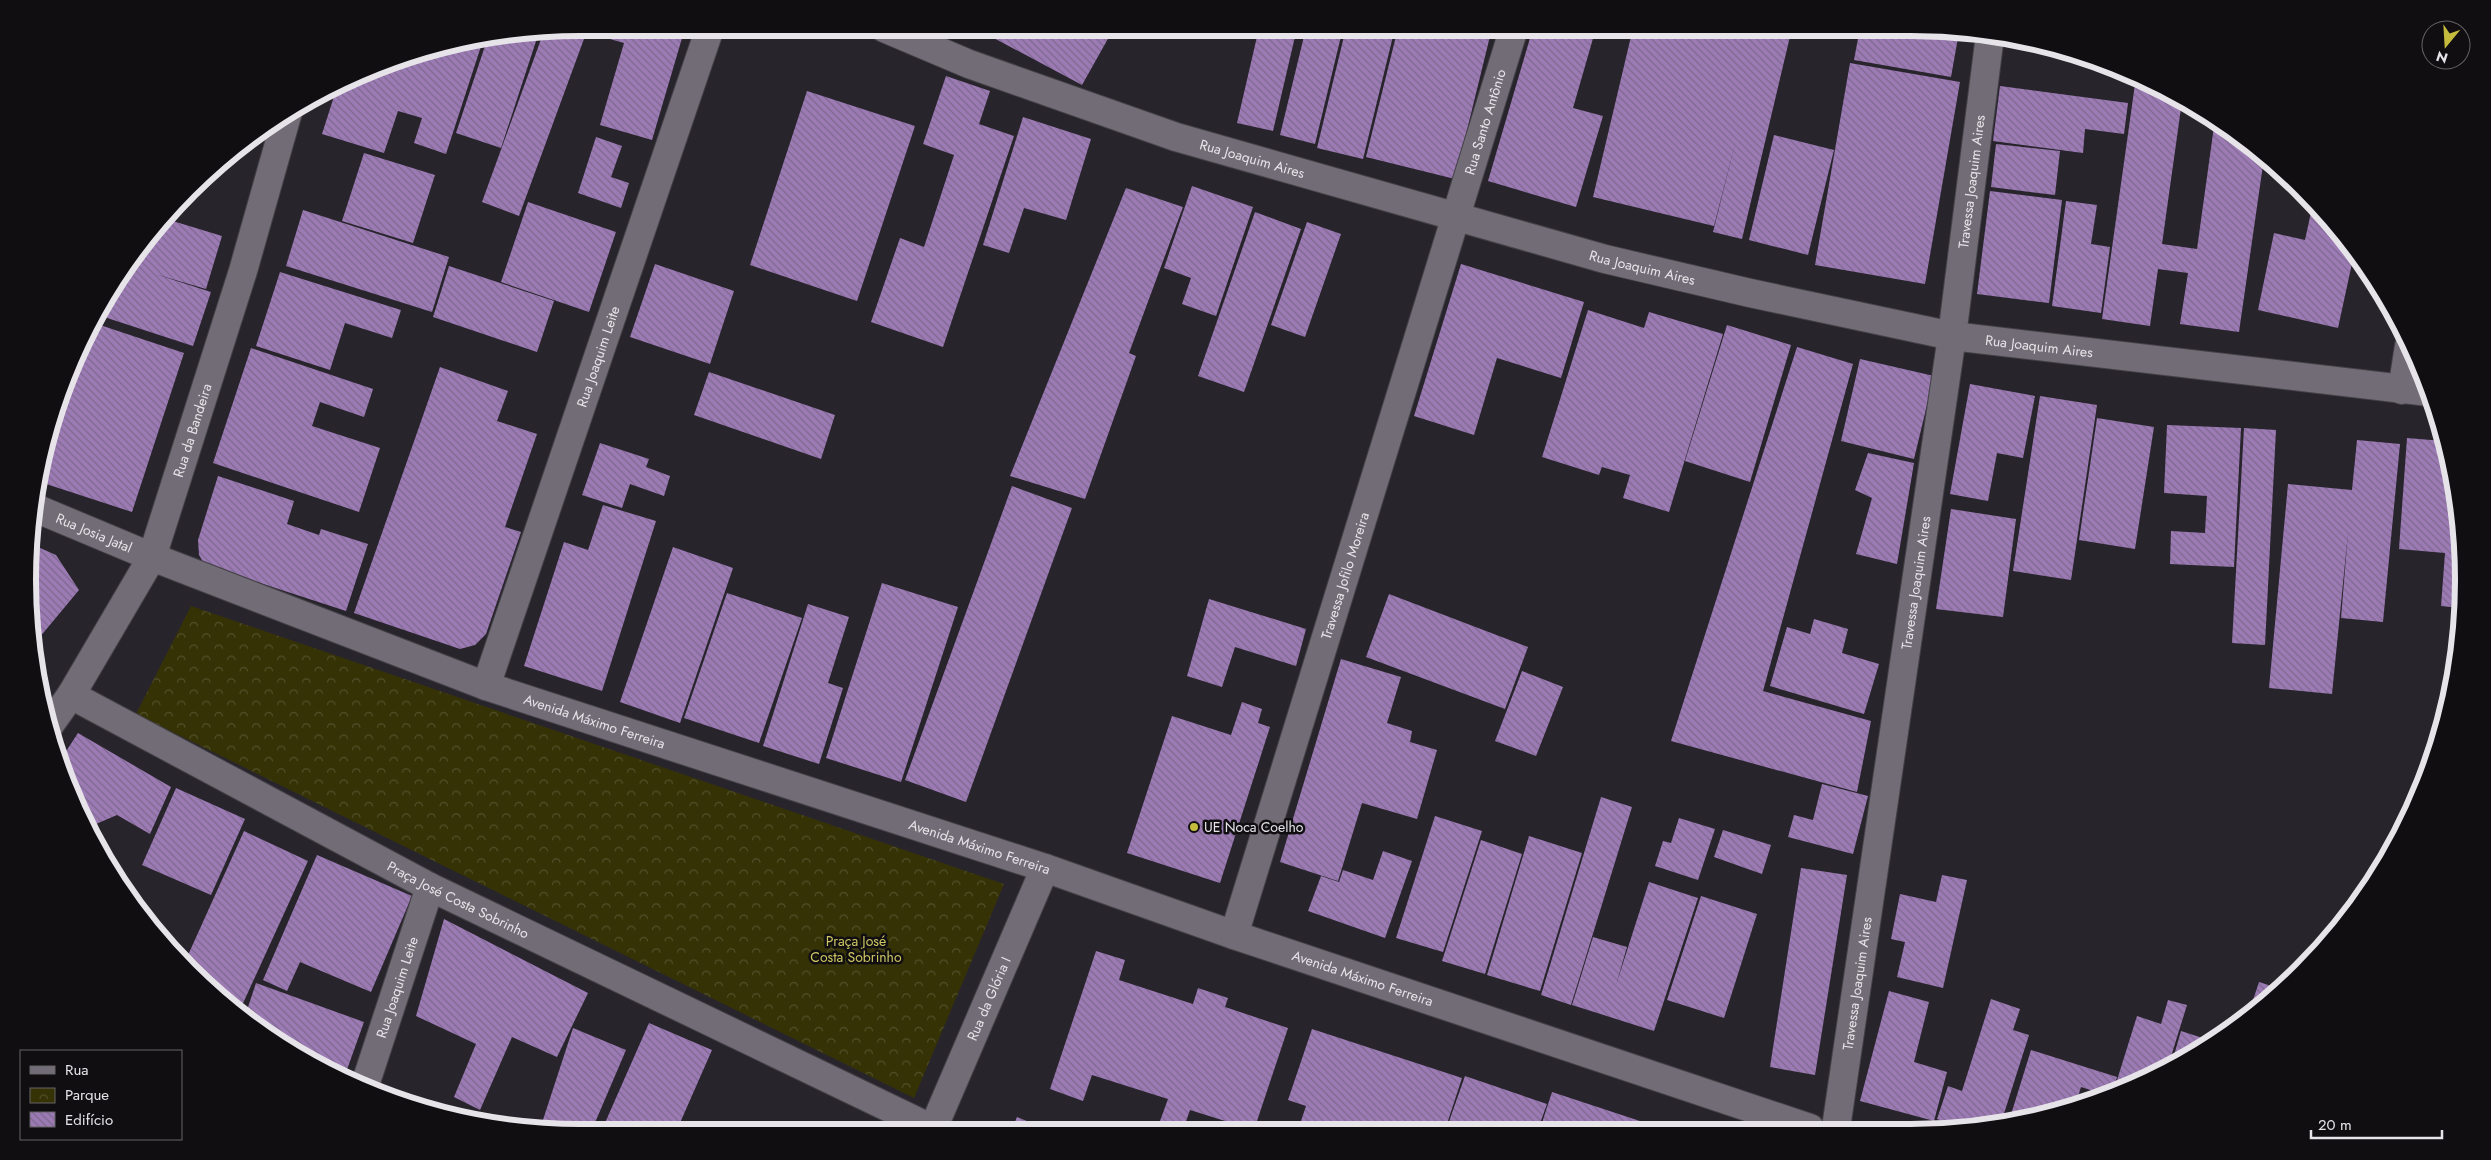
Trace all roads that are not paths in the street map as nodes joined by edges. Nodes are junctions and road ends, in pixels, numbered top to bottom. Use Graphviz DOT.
graph roads {
  1 [pos="707,36"];
  2 [pos="903,36"];
  3 [pos="1512,36"];
  4 [pos="1989,42"];
  5 [pos="285,124"];
  6 [pos="1457,216"];
  7 [pos="1952,336"];
  8 [pos="2407,358"];
  9 [pos="2402,390"];
  10 [pos="2421,391"];
  11 [pos="41,510"];
  12 [pos="152,557"];
  13 [pos="486,686"];
  14 [pos="71,695"];
  15 [pos="54,718"];
  16 [pos="1045,868"];
  17 [pos="430,887"];
  18 [pos="1234,935"];
  19 [pos="367,1080"];
  20 [pos="921,1124"];
  21 [pos="936,1124"];
  22 [pos="1798,1124"];
  23 [pos="1837,1124"];
  1 -- 13 [label="street, Rua Joaquim Leite"];
  2 -- 6 [label="street, Rua Joaquim Aires"];
  3 -- 6 [label="street, Rua Santo Antônio"];
  4 -- 7 [label="street, Travessa Joaquim Aires"];
  5 -- 12 [label="street, Rua da Bandeira"];
  6 -- 7 [label="street, Rua Joaquim Aires"];
  6 -- 18 [label="street, Travessa Jofilo Moreira"];
  7 -- 9 [label="street, Rua Joaquim Aires"];
  7 -- 23 [label="street, Travessa Joaquim Aires"];
  8 -- 9 [label="street"];
  9 -- 10 [label="street, Rua Joaquim Aires"];
  11 -- 12 [label="street, Rua Josia Jatal"];
  12 -- 13 [label="street, Avenida Máximo Ferreira"];
  12 -- 14 [label="street, Rua da Bandeira"];
  13 -- 16 [label="street, Avenida Máximo Ferreira"];
  14 -- 15 [label="street, Rua da Bandeira"];
  14 -- 17 [label="street, Praça José Costa Sobrinho"];
  16 -- 18 [label="street, Avenida Máximo Ferreira"];
  16 -- 21 [label="street, Rua da Glória I"];
  17 -- 19 [label="street, Rua Joaquim Leite"];
  17 -- 20 [label="street, Praça José Costa Sobrinho"];
  18 -- 22 [label="street, Avenida Máximo Ferreira"];
}
